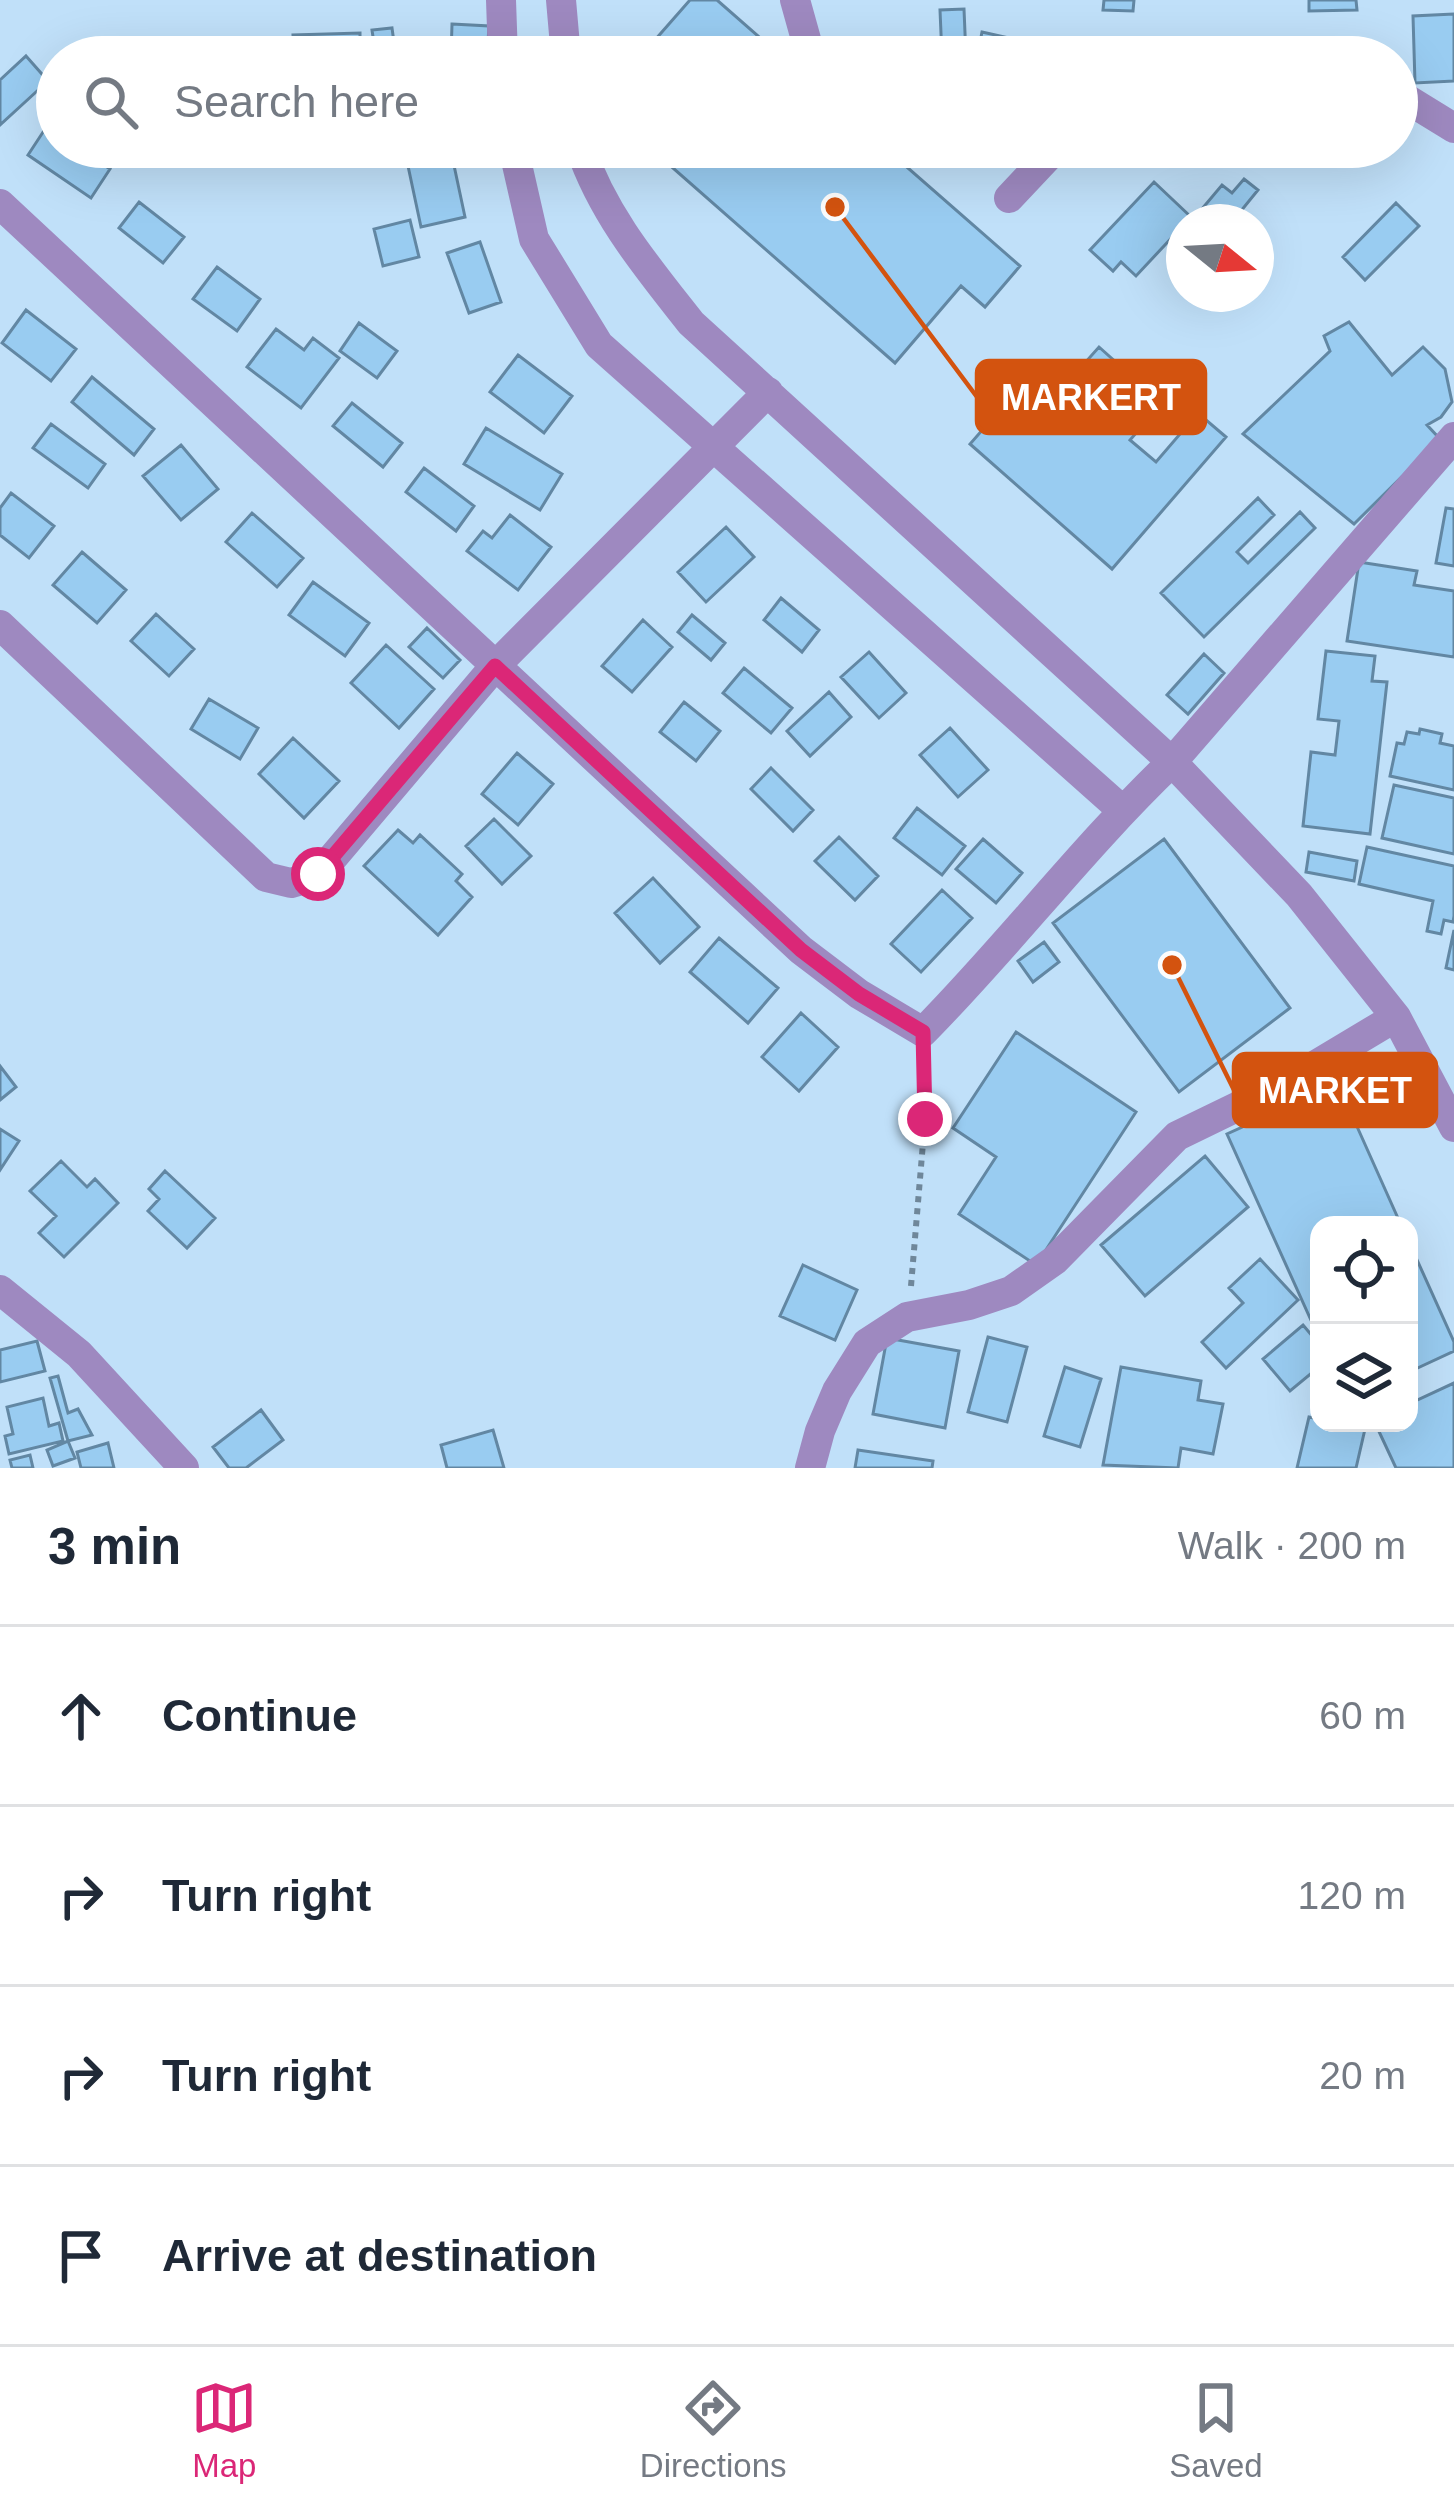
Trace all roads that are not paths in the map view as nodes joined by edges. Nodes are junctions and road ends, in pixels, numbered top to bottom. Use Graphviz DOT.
graph roads {
  1 [pos="501,0"];
  2 [pos="561,0"];
  3 [pos="795,0"];
  4 [pos="502,36"];
  5 [pos="564,36"];
  6 [pos="805,36"];
  7 [pos="1418,105"];
  8 [pos="1454,128"];
  9 [pos="518,168"];
  10 [pos="587,168"];
  11 [pos="1037,168"];
  12 [pos="1009,198"];
  13 [pos="0,204"];
  14 [pos="768,392"];
  15 [pos="1454,436"];
  16 [pos="714,450"];
  17 [pos="0,625"];
  18 [pos="495,666"];
  19 [pos="1172,762"];
  20 [pos="1122,810"];
  21 [pos="1396,1017"];
  22 [pos="1454,1127"];
  23 [pos="0,1290"];
  24 [pos="184,1468"];
  25 [pos="810,1468"];
  1 -- 4 [label="street"];
  2 -- 5 [label="street"];
  3 -- 6 [label="street"];
  7 -- 8 [label="street"];
  9 -- 16 [label="street"];
  10 -- 14 [label="street"];
  11 -- 12 [label="street"];
  13 -- 18 [label="street"];
  14 -- 16 [label="street"];
  14 -- 19 [label="street"];
  15 -- 19 [label="street"];
  16 -- 18 [label="street"];
  16 -- 20 [label="street"];
  17 -- 18 [label="street"];
  18 -- 20 [label="street"];
  19 -- 20 [label="street"];
  19 -- 21 [label="street"];
  21 -- 22 [label="street"];
  21 -- 25 [label="street"];
  23 -- 24 [label="street"];
}
